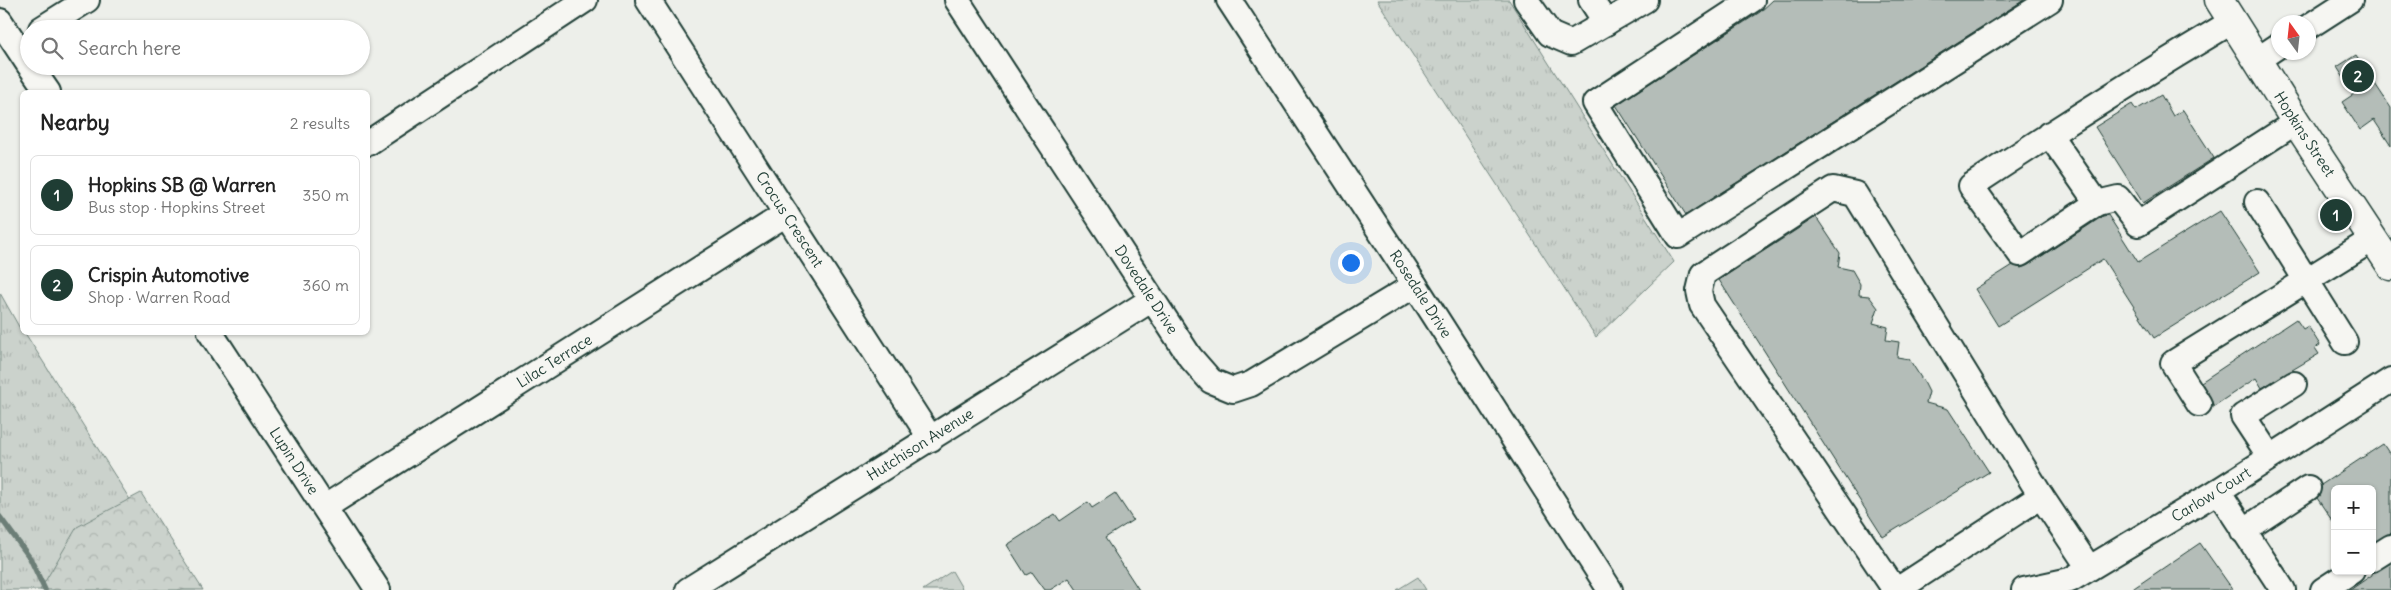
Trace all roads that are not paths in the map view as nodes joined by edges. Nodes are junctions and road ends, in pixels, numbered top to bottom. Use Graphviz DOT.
graph roads {
  1 [pos="88,0"];
  2 [pos="585,0"];
  3 [pos="648,0"];
  4 [pos="957,0"];
  5 [pos="1229,0"];
  6 [pos="1526,0"];
  7 [pos="1591,0"];
  8 [pos="1645,0"];
  9 [pos="1752,0"];
  10 [pos="2050,0"];
  11 [pos="2350,0"];
  12 [pos="2226,10"];
  13 [pos="56,20"];
  14 [pos="0,21"];
  15 [pos="2316,22"];
  16 [pos="1606,23"];
  17 [pos="15,45"];
  18 [pos="2268,53"];
  19 [pos="36,75"];
  20 [pos="47,90"];
  21 [pos="2296,122"];
  22 [pos="2049,134"];
  23 [pos="370,142"];
  24 [pos="2097,202"];
  25 [pos="2257,202"];
  26 [pos="786,214"];
  27 [pos="2373,238"];
  28 [pos="2391,266"];
  29 [pos="2306,280"];
  30 [pos="1415,285"];
  31 [pos="1151,300"];
  32 [pos="212,335"];
  33 [pos="2345,342"];
  34 [pos="2294,384"];
  35 [pos="2388,389"];
  36 [pos="2199,404"];
  37 [pos="931,439"];
  38 [pos="2270,456"];
  39 [pos="2308,488"];
  40 [pos="2218,491"];
  41 [pos="2040,496"];
  42 [pos="325,507"];
  43 [pos="2243,531"];
  44 [pos="2391,547"];
  45 [pos="2376,556"];
  46 [pos="2346,575"];
  47 [pos="2079,579"];
  48 [pos="378,590"];
  49 [pos="688,590"];
  50 [pos="1610,590"];
  51 [pos="1896,590"];
  52 [pos="2024,590"];
  53 [pos="2283,590"];
  54 [pos="2323,590"];
  1 -- 13 [label="street"];
  2 -- 23 [label="street"];
  3 -- 26 [label="street, Crocus Crescent"];
  4 -- 31 [label="street, Dovedale Drive"];
  5 -- 30 [label="street, Rosedale Drive"];
  6 -- 16 [label="street"];
  7 -- 16 [label="street"];
  8 -- 16 [label="street"];
  9 -- 10 [label="street"];
  11 -- 15 [label="street"];
  12 -- 18 [label="main road, Hopkins Street"];
  12 -- 22 [label="street"];
  14 -- 17 [label="street"];
  18 -- 21 [label="main road, Hopkins Street"];
  19 -- 20 [label="street"];
  21 -- 24 [label="street"];
  21 -- 27 [label="main road, Hopkins Street"];
  22 -- 24 [label="street"];
  22 -- 24 [label="street"];
  25 -- 29 [label="street"];
  26 -- 37 [label="street, Crocus Crescent"];
  26 -- 42 [label="street, Lilac Terrace"];
  27 -- 28 [label="main road, Hopkins Street"];
  27 -- 29 [label="street"];
  29 -- 33 [label="street"];
  29 -- 36 [label="street"];
  30 -- 31 [label="street, Dovedale Drive"];
  30 -- 50 [label="street, Rosedale Drive"];
  31 -- 37 [label="street, Hutchison Avenue"];
  32 -- 42 [label="street, Lupin Drive"];
  34 -- 38 [label="street"];
  35 -- 38 [label="street, Carlow Court"];
  37 -- 49 [label="street, Hutchison Avenue"];
  38 -- 40 [label="street, Carlow Court"];
  39 -- 43 [label="street"];
  40 -- 43 [label="street"];
  40 -- 47 [label="street, Carlow Court"];
  41 -- 47 [label="street"];
  41 -- 51 [label="street"];
  41 -- 51 [label="street"];
  42 -- 48 [label="street, Lupin Drive"];
  43 -- 53 [label="street"];
  44 -- 45 [label="street"];
  46 -- 54 [label="street"];
  47 -- 52 [label="street, Carlow Court"];
}
